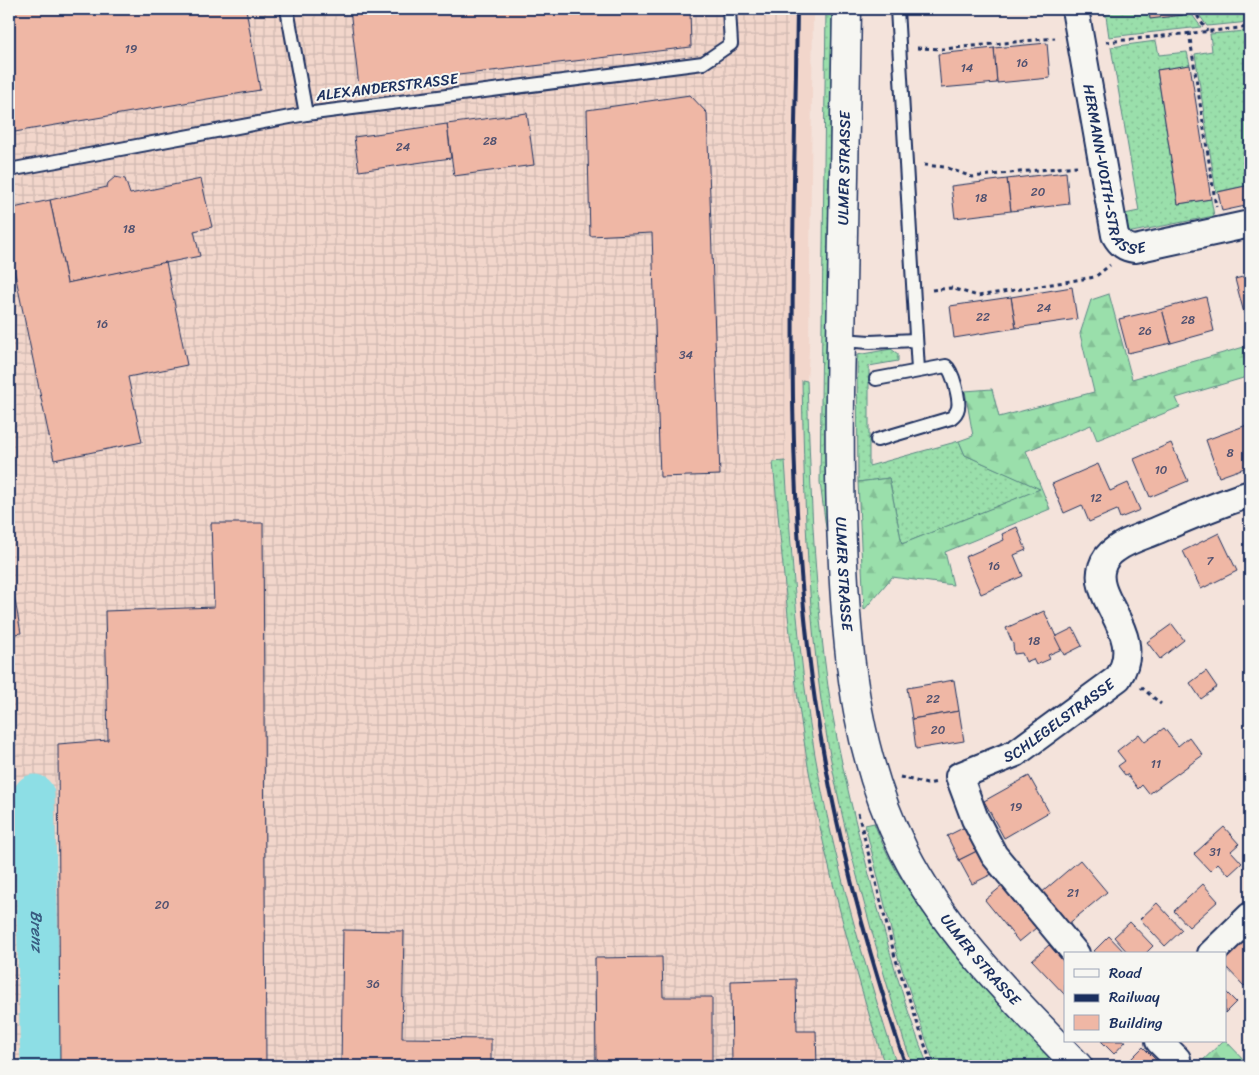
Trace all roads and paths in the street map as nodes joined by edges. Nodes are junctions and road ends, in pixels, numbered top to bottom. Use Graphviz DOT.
graph roads {
  1 [pos="287,9"];
  2 [pos="728,9"];
  3 [pos="848,9"];
  4 [pos="897,9"];
  5 [pos="1075,9"];
  6 [pos="1193,9"];
  7 [pos="1249,27"];
  8 [pos="1207,30"];
  9 [pos="1189,32"];
  10 [pos="1080,41"];
  11 [pos="899,46"];
  12 [pos="1250,47"];
  13 [pos="306,114"];
  14 [pos="1102,163"];
  15 [pos="906,165"];
  16 [pos="9,170"];
  17 [pos="1250,224"];
  18 [pos="1219,230"];
  19 [pos="1122,245"];
  20 [pos="914,292"];
  21 [pos="841,340"];
  22 [pos="916,340"];
  23 [pos="918,370"];
  24 [pos="876,379"];
  25 [pos="877,440"];
  26 [pos="1250,494"];
  27 [pos="899,777"];
  28 [pos="927,784"];
  29 [pos="860,821"];
  30 [pos="1250,916"];
  31 [pos="1074,952"];
  32 [pos="1213,952"];
  33 [pos="932,1066"];
  34 [pos="1078,1066"];
  1 -- 13 [label="lane"];
  2 -- 13 [label="lane, ALEXANDERSTRASSE"];
  3 -- 21 [label="main road, ULMER STRASSE"];
  4 -- 11 [label="lane"];
  5 -- 10 [label="street, HERMANN-VOITH-STRASSE"];
  6 -- 8 [label="path"];
  7 -- 8 [label="path"];
  7 -- 12 [label="path"];
  8 -- 9 [label="path"];
  9 -- 10 [label="path"];
  9 -- 18 [label="path"];
  10 -- 11 [label="path"];
  10 -- 14 [label="street, HERMANN-VOITH-STRASSE"];
  11 -- 15 [label="lane"];
  13 -- 16 [label="lane, ALEXANDERSTRASSE"];
  14 -- 15 [label="path"];
  14 -- 19 [label="street, HERMANN-VOITH-STRASSE"];
  15 -- 20 [label="lane"];
  17 -- 18 [label="street, HERMANN-VOITH-STRASSE"];
  18 -- 19 [label="street, HERMANN-VOITH-STRASSE"];
  19 -- 20 [label="path"];
  20 -- 22 [label="lane"];
  21 -- 22 [label="lane"];
  21 -- 34 [label="main road, ULMER STRASSE"];
  22 -- 23 [label="lane"];
  23 -- 24 [label="lane"];
  23 -- 25 [label="lane"];
  26 -- 31 [label="street, SCHLEGELSTRASSE"];
  27 -- 28 [label="path"];
  29 -- 33 [label="path"];
  30 -- 32 [label="street"];
}
